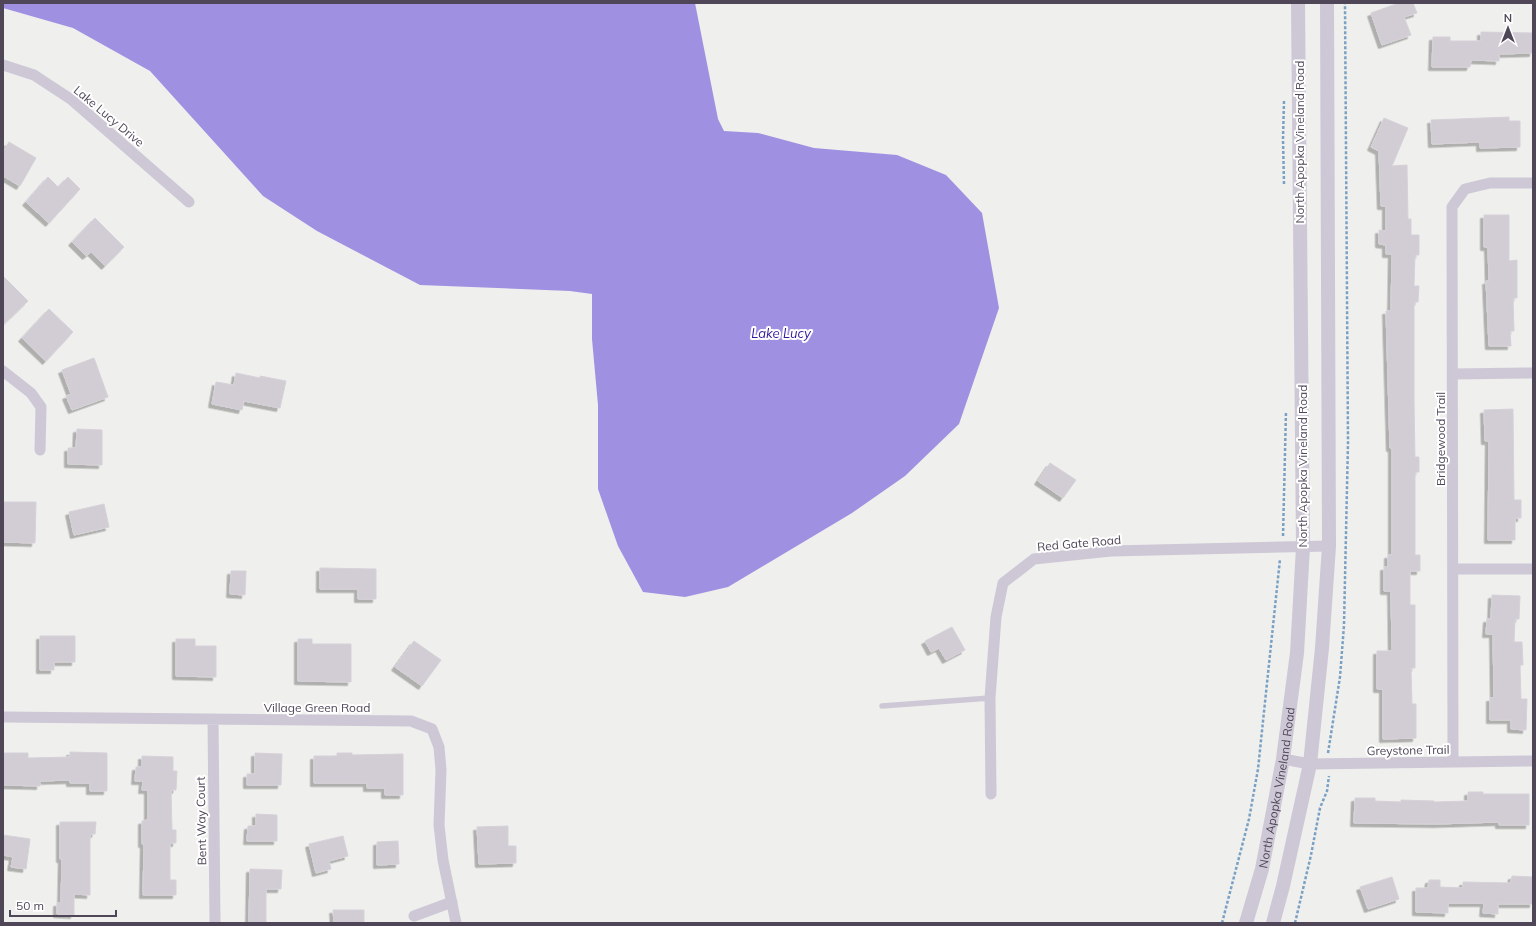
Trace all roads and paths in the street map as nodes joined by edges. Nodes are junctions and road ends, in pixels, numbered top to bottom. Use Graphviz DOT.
graph roads {
  1 [pos="1298,3"];
  2 [pos="1327,3"];
  3 [pos="3,65"];
  4 [pos="1284,94"];
  5 [pos="1533,183"];
  6 [pos="1284,184"];
  7 [pos="189,202"];
  8 [pos="3,371"];
  9 [pos="1533,373"];
  10 [pos="1453,374"];
  11 [pos="1286,408"];
  12 [pos="40,450"];
  13 [pos="1329,546"];
  14 [pos="1282,547"];
  15 [pos="1303,547"];
  16 [pos="1454,569"];
  17 [pos="1533,569"];
  18 [pos="990,698"];
  19 [pos="882,706"];
  20 [pos="3,718"];
  21 [pos="213,719"];
  22 [pos="1283,759"];
  23 [pos="1533,761"];
  24 [pos="1453,762"];
  25 [pos="1310,764"];
  26 [pos="990,794"];
  27 [pos="452,902"];
  28 [pos="414,916"];
  29 [pos="215,923"];
  30 [pos="456,923"];
  31 [pos="1222,923"];
  32 [pos="1246,923"];
  33 [pos="1273,923"];
  1 -- 15 [label="street, North Apopka Vineland Road"];
  2 -- 13 [label="street, North Apopka Vineland Road"];
  3 -- 7 [label="street, Lake Lucy Drive"];
  4 -- 6 [label="path"];
  5 -- 10 [label="street, Bridgewood Trail"];
  8 -- 12 [label="street"];
  9 -- 10 [label="street"];
  10 -- 16 [label="street, Bridgewood Trail"];
  11 -- 14 [label="path"];
  13 -- 15 [label="street, Red Gate Road"];
  13 -- 25 [label="street, North Apopka Vineland Road"];
  14 -- 15 [label="street, Red Gate Road"];
  14 -- 18 [label="street, Red Gate Road"];
  14 -- 31 [label="path"];
  15 -- 22 [label="street, North Apopka Vineland Road"];
  16 -- 17 [label="street"];
  16 -- 24 [label="street, Bridgewood Trail"];
  18 -- 19 [label="lane"];
  18 -- 26 [label="street, Red Gate Road"];
  20 -- 21 [label="street, Village Green Road"];
  21 -- 27 [label="street, Village Green Road"];
  21 -- 29 [label="street, Bent Way Court"];
  22 -- 25 [label="street, Greystone Trail"];
  22 -- 32 [label="street, North Apopka Vineland Road"];
  23 -- 24 [label="street, Greystone Trail"];
  24 -- 25 [label="street, Greystone Trail"];
  25 -- 33 [label="street, North Apopka Vineland Road"];
  27 -- 28 [label="street"];
  27 -- 30 [label="street, Village Green Road"];
}
